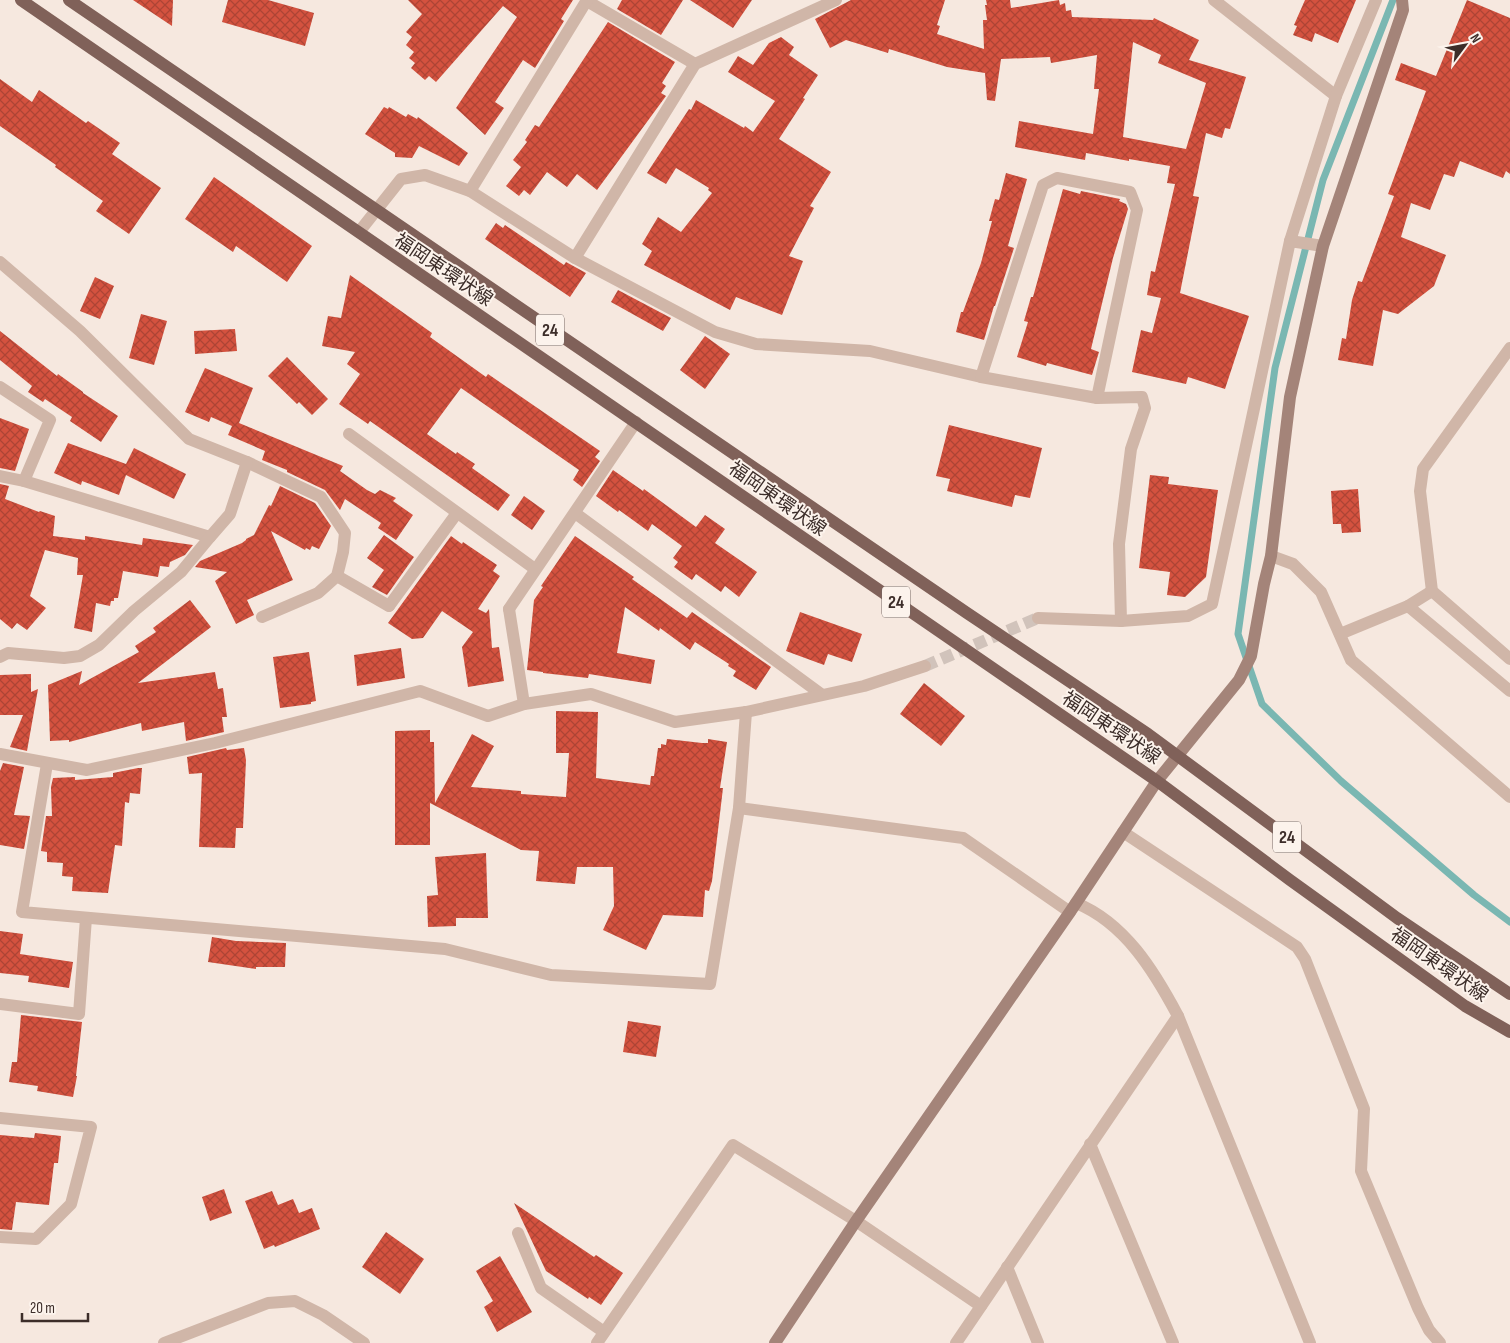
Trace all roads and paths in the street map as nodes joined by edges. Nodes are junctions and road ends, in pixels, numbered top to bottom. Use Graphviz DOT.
graph roads {
  1 [pos="21,0"];
  2 [pos="68,0"];
  3 [pos="587,0"];
  4 [pos="836,0"];
  5 [pos="1214,0"];
  6 [pos="1376,0"];
  7 [pos="1402,5"];
  8 [pos="695,64"];
  9 [pos="1336,96"];
  10 [pos="470,191"];
  11 [pos="375,210"];
  12 [pos="358,232"];
  13 [pos="1290,241"];
  14 [pos="1323,246"];
  15 [pos="575,258"];
  16 [pos="0,262"];
  17 [pos="1510,348"];
  18 [pos="981,377"];
  19 [pos="0,387"];
  20 [pos="1097,398"];
  21 [pos="636,422"];
  22 [pos="348,434"];
  23 [pos="247,462"];
  24 [pos="0,476"];
  25 [pos="24,481"];
  26 [pos="457,513"];
  27 [pos="576,513"];
  28 [pos="210,536"];
  29 [pos="1271,556"];
  30 [pos="536,569"];
  31 [pos="338,576"];
  32 [pos="1432,591"];
  33 [pos="1408,606"];
  34 [pos="262,617"];
  35 [pos="1038,618"];
  36 [pos="1121,620"];
  37 [pos="1340,634"];
  38 [pos="0,657"];
  39 [pos="1510,659"];
  40 [pos="925,666"];
  41 [pos="1510,691"];
  42 [pos="821,694"];
  43 [pos="524,704"];
  44 [pos="746,712"];
  45 [pos="0,754"];
  46 [pos="1177,756"];
  47 [pos="47,764"];
  48 [pos="1157,781"];
  49 [pos="1510,797"];
  50 [pos="739,808"];
  51 [pos="1123,832"];
  52 [pos="1073,907"];
  53 [pos="86,918"];
  54 [pos="1510,994"];
  55 [pos="0,1004"];
  56 [pos="1178,1016"];
  57 [pos="1510,1032"];
  58 [pos="0,1118"];
  59 [pos="1090,1144"];
  60 [pos="856,1221"];
  61 [pos="518,1233"];
  62 [pos="0,1237"];
  63 [pos="1007,1267"];
  64 [pos="981,1306"];
  65 [pos="604,1332"];
  66 [pos="164,1343"];
  67 [pos="364,1343"];
  68 [pos="597,1343"];
  69 [pos="775,1343"];
  70 [pos="956,1343"];
  71 [pos="1038,1343"];
  72 [pos="1173,1343"];
  73 [pos="1310,1343"];
  74 [pos="1440,1343"];
  1 -- 12 [label="main road, 福岡東環状線 / 24"];
  2 -- 11 [label="main road, 福岡東環状線 / 24"];
  3 -- 8 [label="street"];
  3 -- 10 [label="street"];
  4 -- 8 [label="street"];
  5 -- 9 [label="street"];
  6 -- 9 [label="street"];
  7 -- 14 [label="street"];
  8 -- 15 [label="street"];
  9 -- 13 [label="street"];
  10 -- 11 [label="street"];
  10 -- 15 [label="street"];
  11 -- 12 [label="street"];
  11 -- 46 [label="main road, 福岡東環状線 / 24"];
  12 -- 21 [label="main road, 福岡東環状線 / 24"];
  13 -- 14 [label="street"];
  13 -- 36 [label="street"];
  14 -- 29 [label="street"];
  15 -- 18 [label="street"];
  16 -- 23 [label="street"];
  17 -- 32 [label="street"];
  18 -- 20 [label="street"];
  18 -- 20 [label="street"];
  19 -- 25 [label="street"];
  20 -- 36 [label="street"];
  21 -- 27 [label="street"];
  21 -- 48 [label="main road, 福岡東環状線 / 24"];
  22 -- 26 [label="street"];
  23 -- 28 [label="street"];
  23 -- 31 [label="street"];
  24 -- 25 [label="street"];
  25 -- 28 [label="street"];
  26 -- 30 [label="street"];
  26 -- 31 [label="street"];
  27 -- 30 [label="street"];
  27 -- 42 [label="street"];
  28 -- 38 [label="street"];
  29 -- 37 [label="street"];
  29 -- 46 [label="street"];
  30 -- 43 [label="street"];
  31 -- 34 [label="street"];
  32 -- 33 [label="street"];
  32 -- 39 [label="street"];
  33 -- 37 [label="street"];
  33 -- 41 [label="street"];
  35 -- 36 [label="street"];
  37 -- 49 [label="street"];
  40 -- 42 [label="street"];
  42 -- 44 [label="street"];
  43 -- 44 [label="street"];
  43 -- 47 [label="street"];
  44 -- 50 [label="street"];
  45 -- 47 [label="street"];
  46 -- 48 [label="street"];
  46 -- 54 [label="main road, 福岡東環状線 / 24"];
  47 -- 53 [label="street"];
  48 -- 51 [label="street"];
  48 -- 57 [label="main road, 福岡東環状線 / 24"];
  50 -- 52 [label="street"];
  50 -- 53 [label="street"];
  51 -- 52 [label="street"];
  51 -- 74 [label="street"];
  52 -- 56 [label="street"];
  52 -- 60 [label="street"];
  53 -- 55 [label="street"];
  56 -- 59 [label="street"];
  56 -- 73 [label="street"];
  58 -- 62 [label="street"];
  59 -- 63 [label="street"];
  59 -- 72 [label="street"];
  60 -- 64 [label="street"];
  60 -- 65 [label="street"];
  60 -- 69 [label="street"];
  61 -- 65 [label="street"];
  63 -- 64 [label="street"];
  63 -- 71 [label="street"];
  64 -- 70 [label="street"];
  65 -- 68 [label="street"];
  66 -- 67 [label="street"];
}
